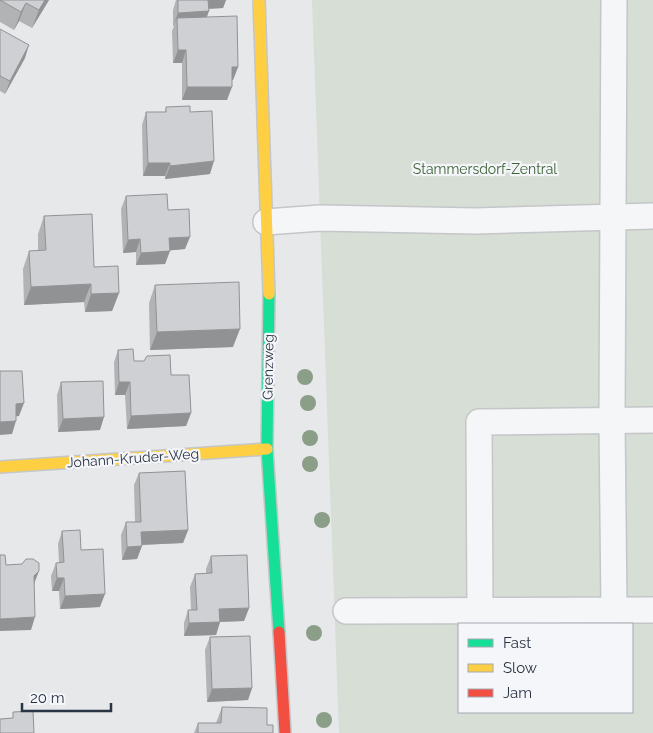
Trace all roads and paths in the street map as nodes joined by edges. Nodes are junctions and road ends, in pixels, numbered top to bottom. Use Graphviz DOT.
graph roads {
  1 [pos="259,0"];
  2 [pos="614,0"];
  3 [pos="613,215"];
  4 [pos="653,216"];
  5 [pos="266,222"];
  6 [pos="612,420"];
  7 [pos="653,420"];
  8 [pos="267,449"];
  9 [pos="0,467"];
  10 [pos="480,610"];
  11 [pos="614,610"];
  12 [pos="653,610"];
  13 [pos="346,611"];
  14 [pos="286,733"];
  1 -- 5 [label="street, Grenzweg"];
  2 -- 3 [label="street"];
  3 -- 4 [label="street"];
  3 -- 5 [label="street"];
  3 -- 6 [label="street"];
  5 -- 8 [label="street, Grenzweg"];
  6 -- 7 [label="street"];
  6 -- 10 [label="street"];
  6 -- 11 [label="street"];
  8 -- 9 [label="street, Johann-Kruder-Weg"];
  8 -- 14 [label="street, Grenzweg"];
  10 -- 11 [label="street"];
  10 -- 13 [label="street"];
  11 -- 12 [label="street"];
}
